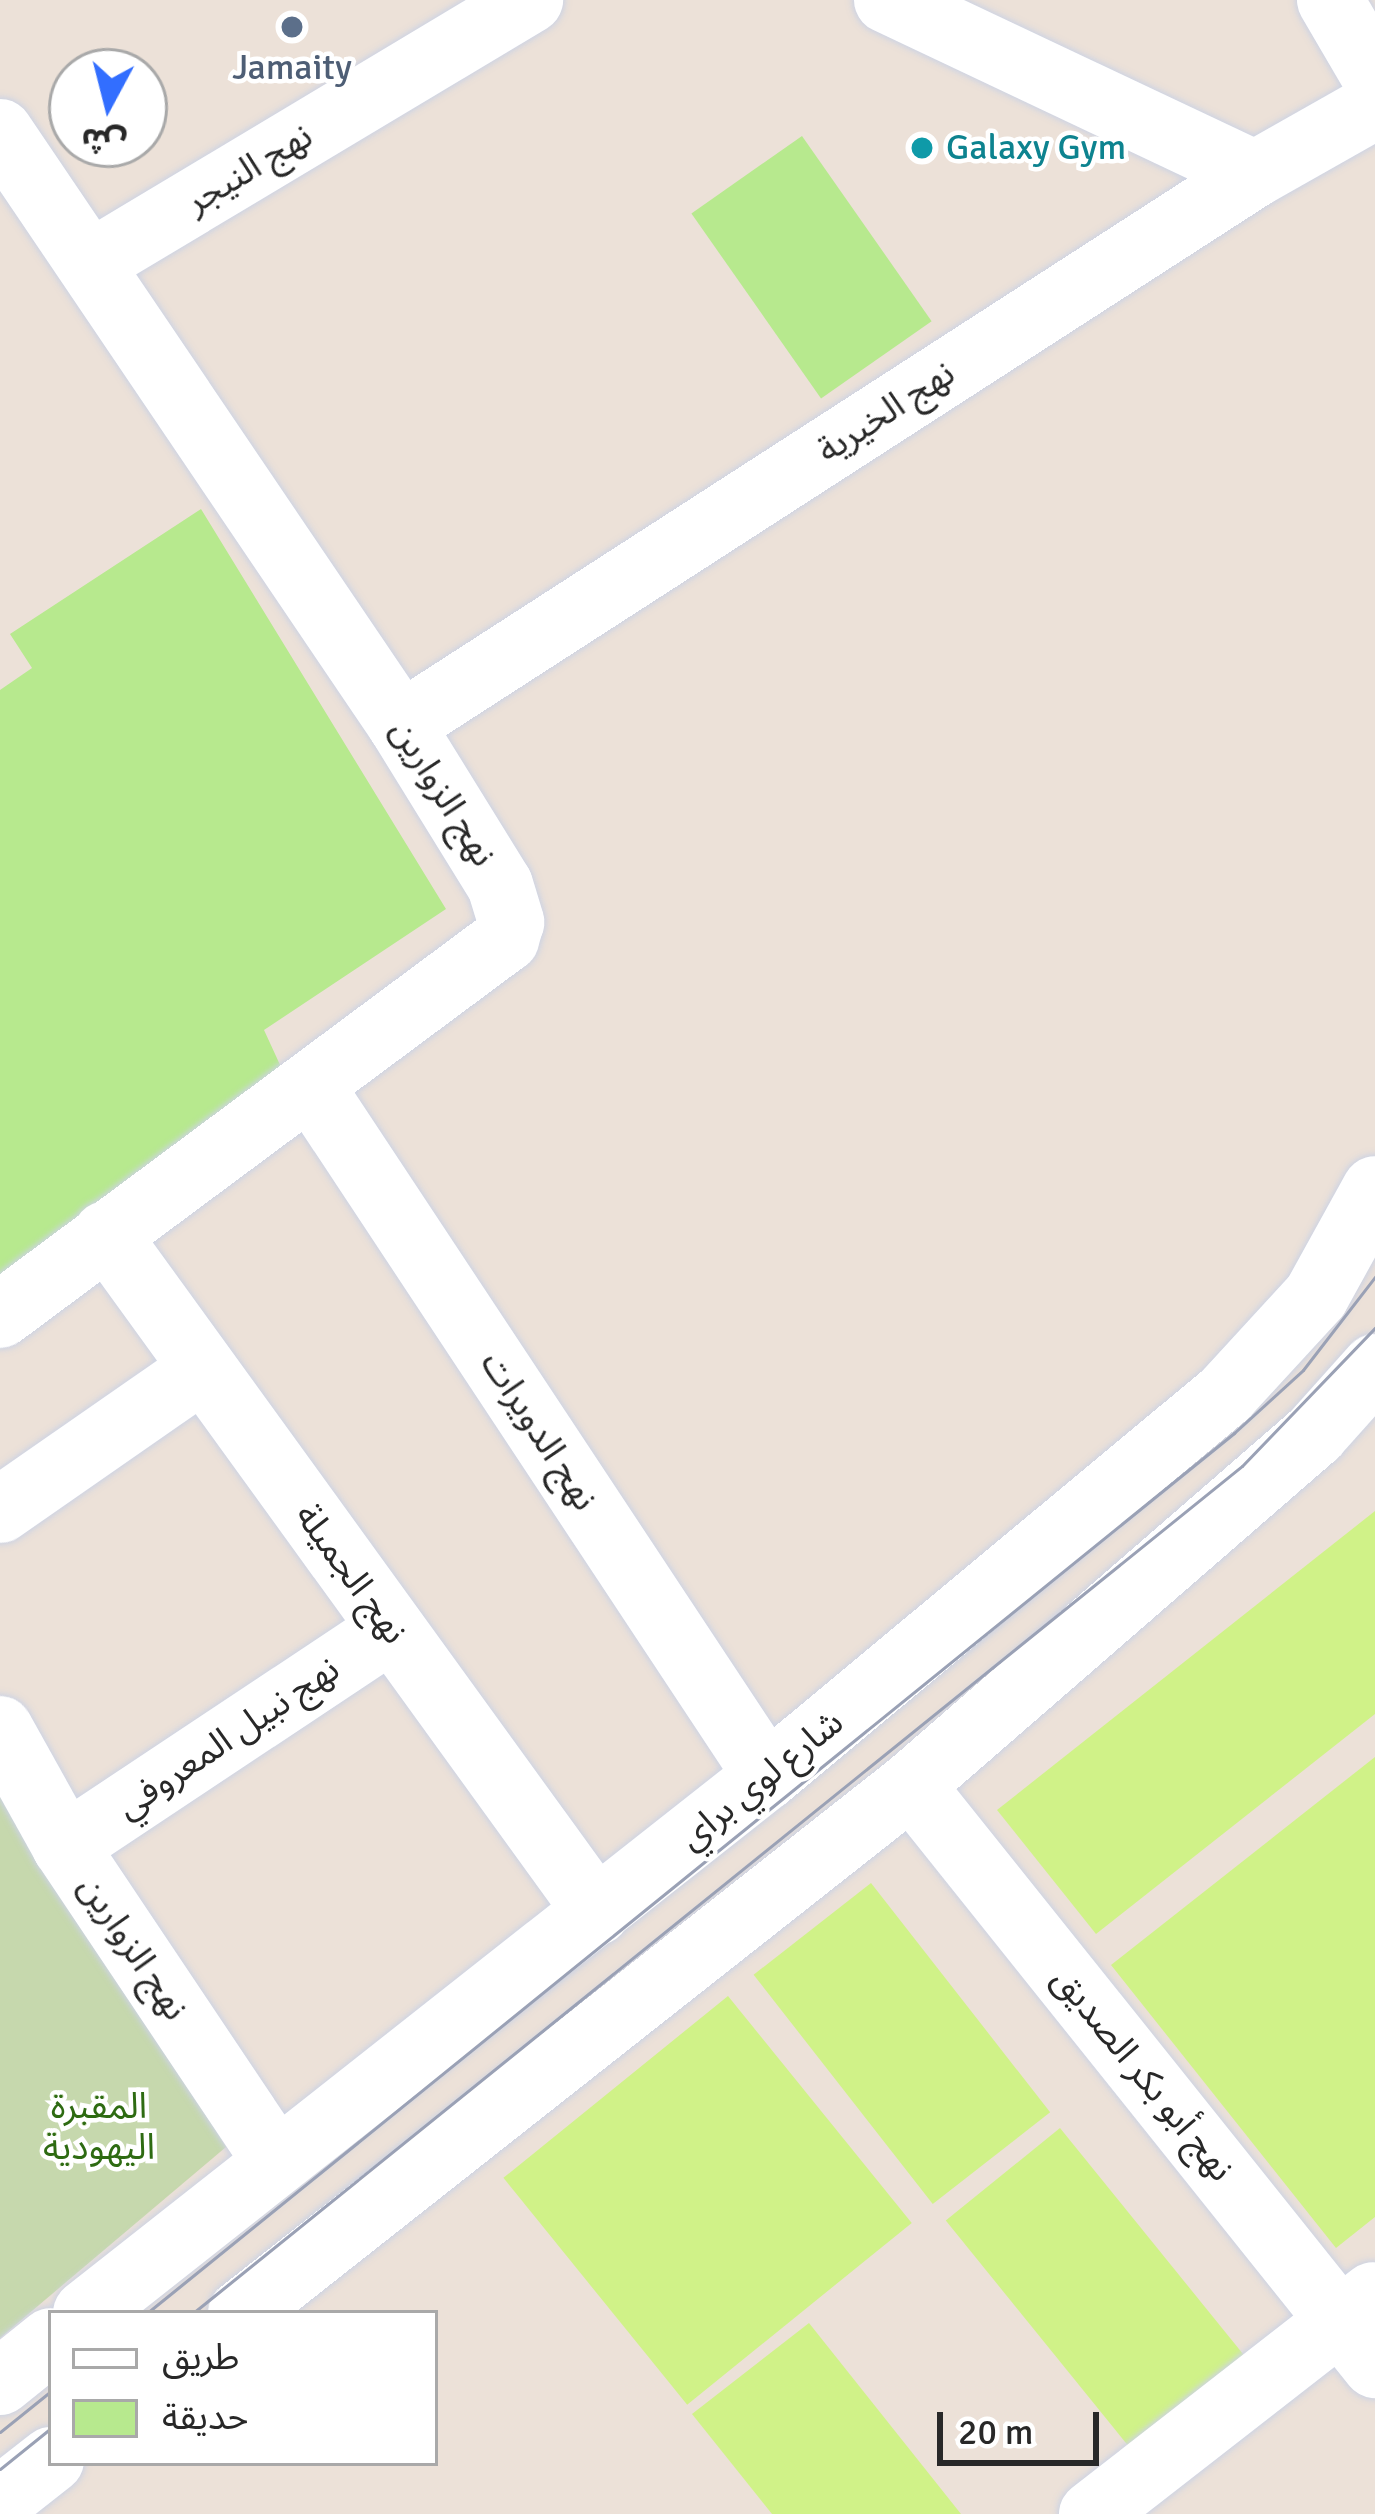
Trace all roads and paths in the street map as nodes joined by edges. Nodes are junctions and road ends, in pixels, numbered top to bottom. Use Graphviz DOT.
graph roads {
  1 [pos="530,0"];
  2 [pos="887,0"];
  3 [pos="1348,6"];
  4 [pos="1375,77"];
  5 [pos="1375,106"];
  6 [pos="0,132"];
  7 [pos="1255,174"];
  8 [pos="91,263"];
  9 [pos="401,725"];
  10 [pos="310,1085"];
  11 [pos="1375,1189"];
  12 [pos="106,1234"];
  13 [pos="0,1316"];
  14 [pos="1375,1367"];
  15 [pos="203,1369"];
  16 [pos="0,1510"];
  17 [pos="391,1629"];
  18 [pos="0,1729"];
  19 [pos="767,1776"];
  20 [pos="911,1785"];
  21 [pos="64,1846"];
  22 [pos="597,1912"];
  23 [pos="276,2161"];
  24 [pos="90,2310"];
  25 [pos="245,2310"];
  26 [pos="1364,2326"];
  27 [pos="48,2343"];
  28 [pos="0,2382"];
  29 [pos="48,2462"];
  30 [pos="0,2500"];
  31 [pos="1092,2514"];
  1 -- 8 [label="street, نهج النيجر"];
  2 -- 7 [label="street"];
  3 -- 4 [label="street"];
  5 -- 7 [label="street, نهج الخيرية"];
  6 -- 8 [label="street, نهج الزوارين"];
  7 -- 9 [label="street, نهج الخيرية"];
  8 -- 9 [label="street, نهج الزوارين"];
  9 -- 10 [label="street, نهج الزوارين"];
  10 -- 12 [label="street, نهج الزوارين"];
  10 -- 19 [label="street, نهج الدويرات"];
  11 -- 19 [label="street, شارع لوي براي"];
  12 -- 13 [label="street, نهج الزوارين"];
  12 -- 15 [label="street, نهج الجميلة"];
  14 -- 20 [label="street"];
  15 -- 16 [label="street"];
  15 -- 17 [label="street, نهج الجميلة"];
  17 -- 21 [label="street, نهج نبيل المعروفي"];
  17 -- 22 [label="street, نهج الجميلة"];
  18 -- 21 [label="street, نهج الزوارين"];
  19 -- 22 [label="street, شارع لوي براي"];
  20 -- 25 [label="street"];
  20 -- 26 [label="street, نهج أبو بكر الصديق"];
  21 -- 23 [label="street, نهج الزوارين"];
  22 -- 23 [label="street, شارع لوي براي"];
  23 -- 24 [label="street, شارع لوي براي"];
  26 -- 31 [label="street"];
  27 -- 28 [label="street"];
  29 -- 30 [label="street"];
}
